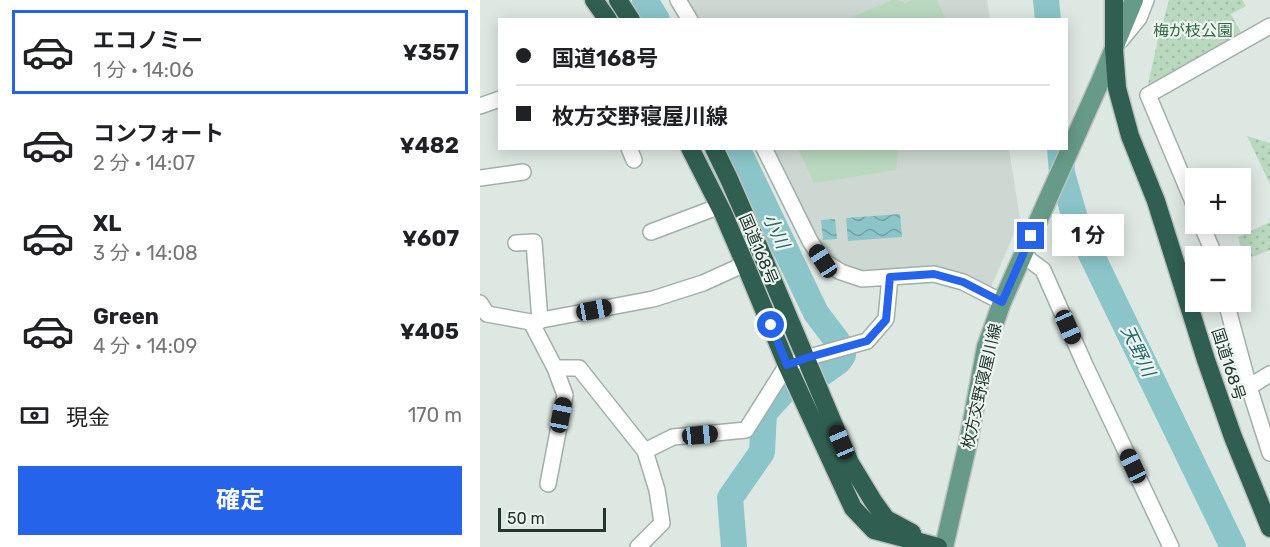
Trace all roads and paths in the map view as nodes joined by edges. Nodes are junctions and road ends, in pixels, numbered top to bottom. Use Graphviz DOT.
graph roads {
  1 [pos="594,0"];
  2 [pos="618,0"];
  3 [pos="678,0"];
  4 [pos="1114,0"];
  5 [pos="1123,0"];
  6 [pos="1134,0"];
  7 [pos="1146,0"];
  8 [pos="607,18"];
  9 [pos="631,18"];
  10 [pos="689,18"];
  11 [pos="1270,26"];
  12 [pos="1114,49"];
  13 [pos="498,100"];
  14 [pos="480,106"];
  15 [pos="691,150"];
  16 [pos="715,150"];
  17 [pos="765,150"];
  18 [pos="524,172"];
  19 [pos="480,178"];
  20 [pos="1185,183"];
  21 [pos="720,206"];
  22 [pos="651,232"];
  23 [pos="516,243"];
  24 [pos="1023,255"];
  25 [pos="746,264"];
  26 [pos="890,277"];
  27 [pos="1002,302"];
  28 [pos="480,303"];
  29 [pos="1229,312"];
  30 [pos="536,322"];
  31 [pos="806,358"];
  32 [pos="787,365"];
  33 [pos="555,368"];
  34 [pos="1270,374"];
  35 [pos="1249,387"];
  36 [pos="645,451"];
  37 [pos="1270,453"];
  38 [pos="548,484"];
  39 [pos="1270,528"];
  40 [pos="638,547"];
  41 [pos="941,547"];
  42 [pos="1171,547"];
  1 -- 8 [label="highway"];
  2 -- 9 [label="highway"];
  3 -- 10 [label="street"];
  4 -- 12 [label="highway, 国道168号"];
  5 -- 12 [label="street"];
  6 -- 12 [label="main road, 枚方交野寝屋川線"];
  7 -- 12 [label="street"];
  11 -- 20 [label="street"];
  12 -- 24 [label="main road, 枚方交野寝屋川線"];
  12 -- 39 [label="highway, 国道168号"];
  13 -- 14 [label="street"];
  15 -- 21 [label="highway, 国道168号"];
  16 -- 31 [label="highway, 国道168号"];
  17 -- 26 [label="street"];
  18 -- 19 [label="street"];
  21 -- 22 [label="street"];
  21 -- 25 [label="highway, 国道168号"];
  23 -- 30 [label="street"];
  24 -- 27 [label="main road, 枚方交野寝屋川線"];
  24 -- 42 [label="street"];
  25 -- 30 [label="street"];
  25 -- 32 [label="highway, 国道168号"];
  26 -- 27 [label="street"];
  26 -- 31 [label="street"];
  27 -- 41 [label="main road, 枚方交野寝屋川線"];
  28 -- 30 [label="street"];
  29 -- 35 [label="street"];
  30 -- 33 [label="street"];
  31 -- 32 [label="street"];
  31 -- 41 [label="highway, 国道168号"];
  32 -- 36 [label="street"];
  32 -- 41 [label="highway, 国道168号"];
  33 -- 36 [label="street"];
  33 -- 38 [label="street"];
  34 -- 35 [label="street"];
  35 -- 37 [label="street"];
  36 -- 40 [label="street"];
}
